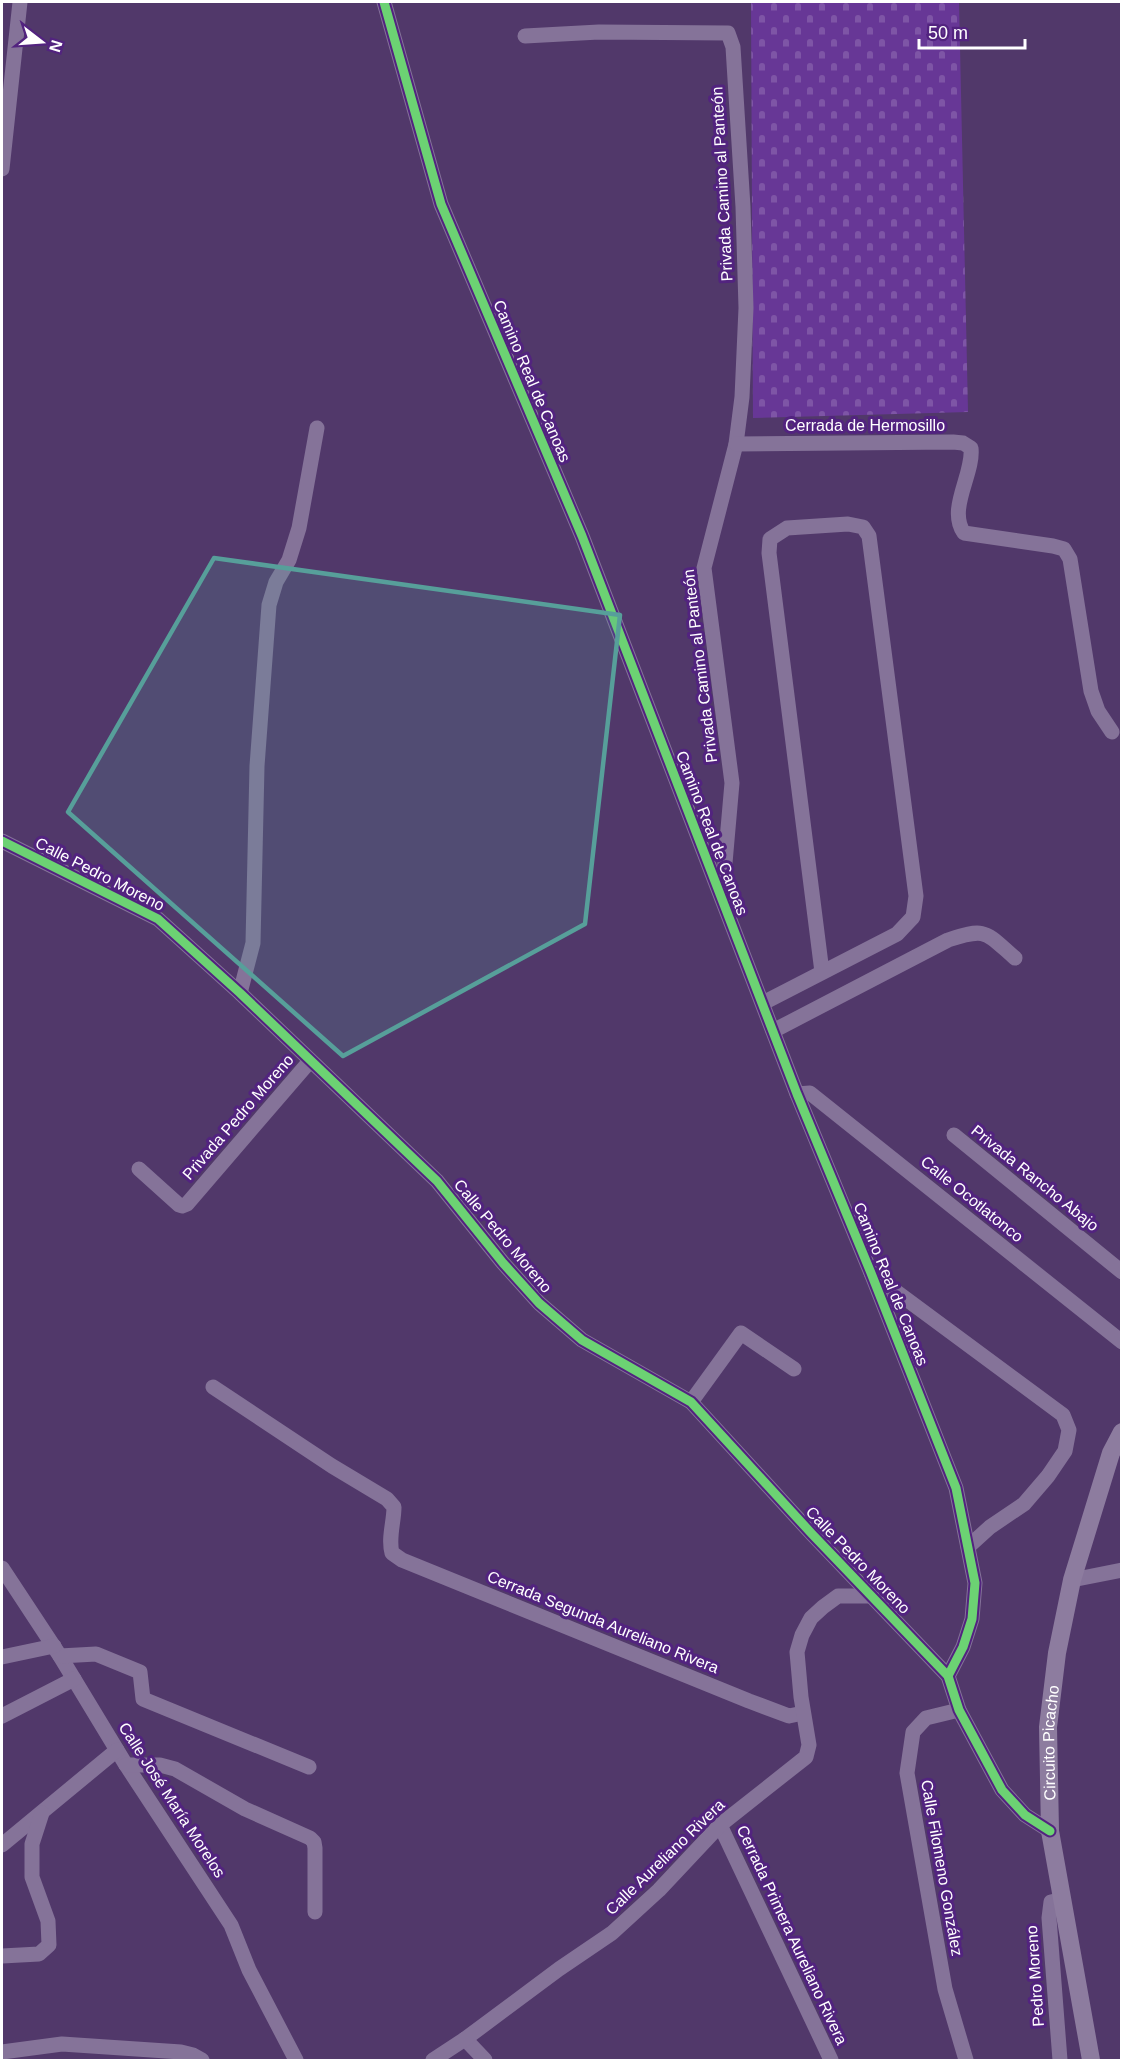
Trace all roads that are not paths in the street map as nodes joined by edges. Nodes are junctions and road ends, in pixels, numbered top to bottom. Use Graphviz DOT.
graph roads {
  1 [pos="20,2"];
  2 [pos="384,2"];
  3 [pos="525,36"];
  4 [pos="2,169"];
  5 [pos="317,428"];
  6 [pos="736,444"];
  7 [pos="1112,732"];
  8 [pos="2,841"];
  9 [pos="722,903"];
  10 [pos="1015,958"];
  11 [pos="822,972"];
  12 [pos="240,993"];
  13 [pos="763,1003"];
  14 [pos="773,1031"];
  15 [pos="310,1061"];
  16 [pos="797,1094"];
  17 [pos="954,1135"];
  18 [pos="139,1169"];
  19 [pos="1122,1272"];
  20 [pos="871,1273"];
  21 [pos="1122,1342"];
  22 [pos="794,1369"];
  23 [pos="213,1387"];
  24 [pos="691,1402"];
  25 [pos="1122,1432"];
  26 [pos="969,1547"];
  27 [pos="2,1568"];
  28 [pos="1122,1570"];
  29 [pos="1072,1580"];
  30 [pos="872,1596"];
  31 [pos="57,1651"];
  32 [pos="2,1657"];
  33 [pos="948,1676"];
  34 [pos="74,1680"];
  35 [pos="959,1710"];
  36 [pos="803,1713"];
  37 [pos="2,1716"];
  38 [pos="117,1750"];
  39 [pos="126,1765"];
  40 [pos="309,1767"];
  41 [pos="42,1813"];
  42 [pos="720,1825"];
  43 [pos="1050,1831"];
  44 [pos="2,1845"];
  45 [pos="1063,1899"];
  46 [pos="315,1912"];
  47 [pos="2,1956"];
  48 [pos="465,2039"];
  49 [pos="2,2052"];
  50 [pos="27,2054"];
  51 [pos="202,2061"];
  52 [pos="296,2061"];
  53 [pos="433,2061"];
  54 [pos="485,2061"];
  55 [pos="831,2061"];
  56 [pos="966,2061"];
  57 [pos="1060,2061"];
  58 [pos="1091,2061"];
  1 -- 4 [label="street"];
  2 -- 9 [label="street, Camino Real de Canoas"];
  3 -- 6 [label="street, Privada Camino al Panteón"];
  5 -- 12 [label="street"];
  6 -- 7 [label="street, Cerrada de Hermosillo"];
  6 -- 9 [label="street, Privada Camino al Panteón"];
  8 -- 12 [label="street, Calle Pedro Moreno"];
  9 -- 13 [label="street, Camino Real de Canoas"];
  10 -- 14 [label="street"];
  11 -- 11 [label="street"];
  11 -- 13 [label="street"];
  12 -- 15 [label="street, Calle Pedro Moreno"];
  13 -- 14 [label="street, Camino Real de Canoas"];
  14 -- 16 [label="street, Camino Real de Canoas"];
  15 -- 18 [label="street, Privada Pedro Moreno"];
  15 -- 24 [label="street, Calle Pedro Moreno"];
  16 -- 20 [label="street, Camino Real de Canoas"];
  16 -- 21 [label="street, Calle Ocotlatonco"];
  17 -- 19 [label="street, Privada Rancho Abajo"];
  20 -- 26 [label="street, Camino Real de Canoas"];
  20 -- 26 [label="street"];
  22 -- 24 [label="street"];
  23 -- 36 [label="street, Cerrada Segunda Aureliano Rivera"];
  24 -- 30 [label="street, Calle Pedro Moreno"];
  25 -- 29 [label="main road, Circuito Picacho"];
  26 -- 33 [label="street, Camino Real de Canoas"];
  27 -- 31 [label="street, Calle José María Morelos"];
  28 -- 29 [label="street"];
  29 -- 43 [label="main road, Circuito Picacho"];
  30 -- 33 [label="street, Calle Pedro Moreno"];
  30 -- 36 [label="street, Calle Aureliano Rivera"];
  31 -- 32 [label="street"];
  31 -- 34 [label="street, Calle José María Morelos"];
  31 -- 40 [label="street"];
  33 -- 35 [label="street, Calle Pedro Moreno"];
  34 -- 37 [label="street"];
  34 -- 38 [label="street, Calle José María Morelos"];
  35 -- 43 [label="street, Calle Pedro Moreno"];
  35 -- 56 [label="street, Calle Filomeno González"];
  36 -- 42 [label="street, Calle Aureliano Rivera"];
  38 -- 39 [label="street, Calle José María Morelos"];
  38 -- 41 [label="street"];
  39 -- 46 [label="street"];
  39 -- 52 [label="street, Calle José María Morelos"];
  41 -- 44 [label="street"];
  41 -- 47 [label="street"];
  42 -- 48 [label="street, Calle Aureliano Rivera"];
  42 -- 55 [label="street, Cerrada Primera Aureliano Rivera"];
  43 -- 45 [label="main road, Circuito Picacho"];
  45 -- 57 [label="street, Pedro Moreno"];
  45 -- 58 [label="main road, Circuito Picacho"];
  48 -- 53 [label="street, Calle Aureliano Rivera"];
  48 -- 54 [label="street"];
  49 -- 50 [label="street"];
  50 -- 51 [label="street"];
}
